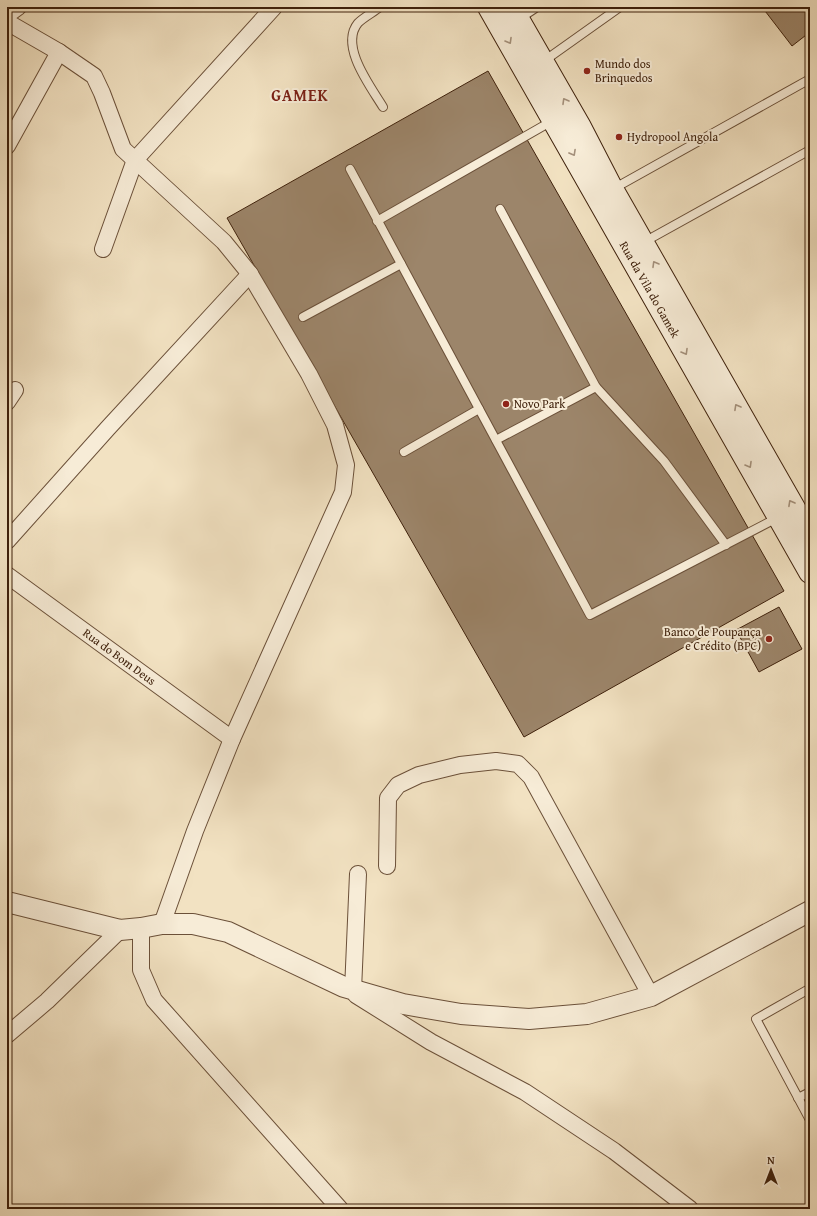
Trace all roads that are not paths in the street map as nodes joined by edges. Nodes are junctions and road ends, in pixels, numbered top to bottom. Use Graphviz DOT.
graph roads {
  1 [pos="18,7"];
  2 [pos="274,7"];
  3 [pos="380,7"];
  4 [pos="489,7"];
  5 [pos="537,7"];
  6 [pos="620,7"];
  7 [pos="514,14"];
  8 [pos="7,16"];
  9 [pos="7,22"];
  10 [pos="59,52"];
  11 [pos="542,63"];
  12 [pos="810,80"];
  13 [pos="383,107"];
  14 [pos="555,120"];
  15 [pos="7,146"];
  16 [pos="810,150"];
  17 [pos="135,160"];
  18 [pos="350,169"];
  19 [pos="612,189"];
  20 [pos="500,209"];
  21 [pos="377,220"];
  22 [pos="643,243"];
  23 [pos="103,249"];
  24 [pos="401,264"];
  25 [pos="250,274"];
  26 [pos="303,317"];
  27 [pos="596,388"];
  28 [pos="479,409"];
  29 [pos="496,440"];
  30 [pos="404,452"];
  31 [pos="779,517"];
  32 [pos="810,536"];
  33 [pos="7,541"];
  34 [pos="726,545"];
  35 [pos="810,572"];
  36 [pos="7,576"];
  37 [pos="232,739"];
  38 [pos="386,866"];
  39 [pos="358,874"];
  40 [pos="7,902"];
  41 [pos="810,911"];
  42 [pos="162,924"];
  43 [pos="141,928"];
  44 [pos="120,930"];
  45 [pos="348,988"];
  46 [pos="810,991"];
  47 [pos="651,996"];
  48 [pos="7,1036"];
  49 [pos="810,1092"];
  50 [pos="798,1098"];
  51 [pos="810,1120"];
  52 [pos="340,1209"];
  53 [pos="690,1209"];
  1 -- 8 [label="street"];
  2 -- 17 [label="street"];
  3 -- 13 [label="lane"];
  4 -- 14 [label="main road, Rua da Vila do Gamek, one-way"];
  5 -- 7 [label="lane"];
  6 -- 11 [label="lane"];
  7 -- 11 [label="main road, Rua da Vila do Gamek"];
  9 -- 10 [label="street"];
  10 -- 15 [label="street"];
  10 -- 17 [label="street"];
  19 -- 11 [label="main road, Rua da Vila do Gamek, one-way"];
  12 -- 19 [label="lane"];
  14 -- 21 [label="lane"];
  14 -- 31 [label="main road, Rua da Vila do Gamek, one-way"];
  16 -- 22 [label="lane"];
  17 -- 23 [label="street"];
  17 -- 25 [label="street"];
  18 -- 21 [label="lane"];
  19 -- 22 [label="main road, Rua da Vila do Gamek"];
  20 -- 27 [label="lane"];
  21 -- 24 [label="lane"];
  32 -- 22 [label="main road, Rua da Vila do Gamek, one-way"];
  24 -- 26 [label="lane"];
  24 -- 28 [label="lane"];
  25 -- 33 [label="street"];
  25 -- 37 [label="street"];
  27 -- 29 [label="lane"];
  27 -- 34 [label="lane"];
  28 -- 29 [label="lane"];
  28 -- 30 [label="lane"];
  29 -- 34 [label="lane"];
  31 -- 34 [label="lane"];
  31 -- 35 [label="main road, Rua da Vila do Gamek"];
  36 -- 37 [label="street, Rua do Bom Deus"];
  37 -- 42 [label="street"];
  38 -- 47 [label="street"];
  39 -- 45 [label="street"];
  40 -- 44 [label="street"];
  41 -- 47 [label="street"];
  42 -- 43 [label="street"];
  42 -- 45 [label="street"];
  43 -- 44 [label="street"];
  43 -- 52 [label="street"];
  44 -- 48 [label="street"];
  45 -- 47 [label="street"];
  45 -- 53 [label="street"];
  46 -- 50 [label="lane"];
  49 -- 50 [label="lane"];
  50 -- 51 [label="lane"];
}
